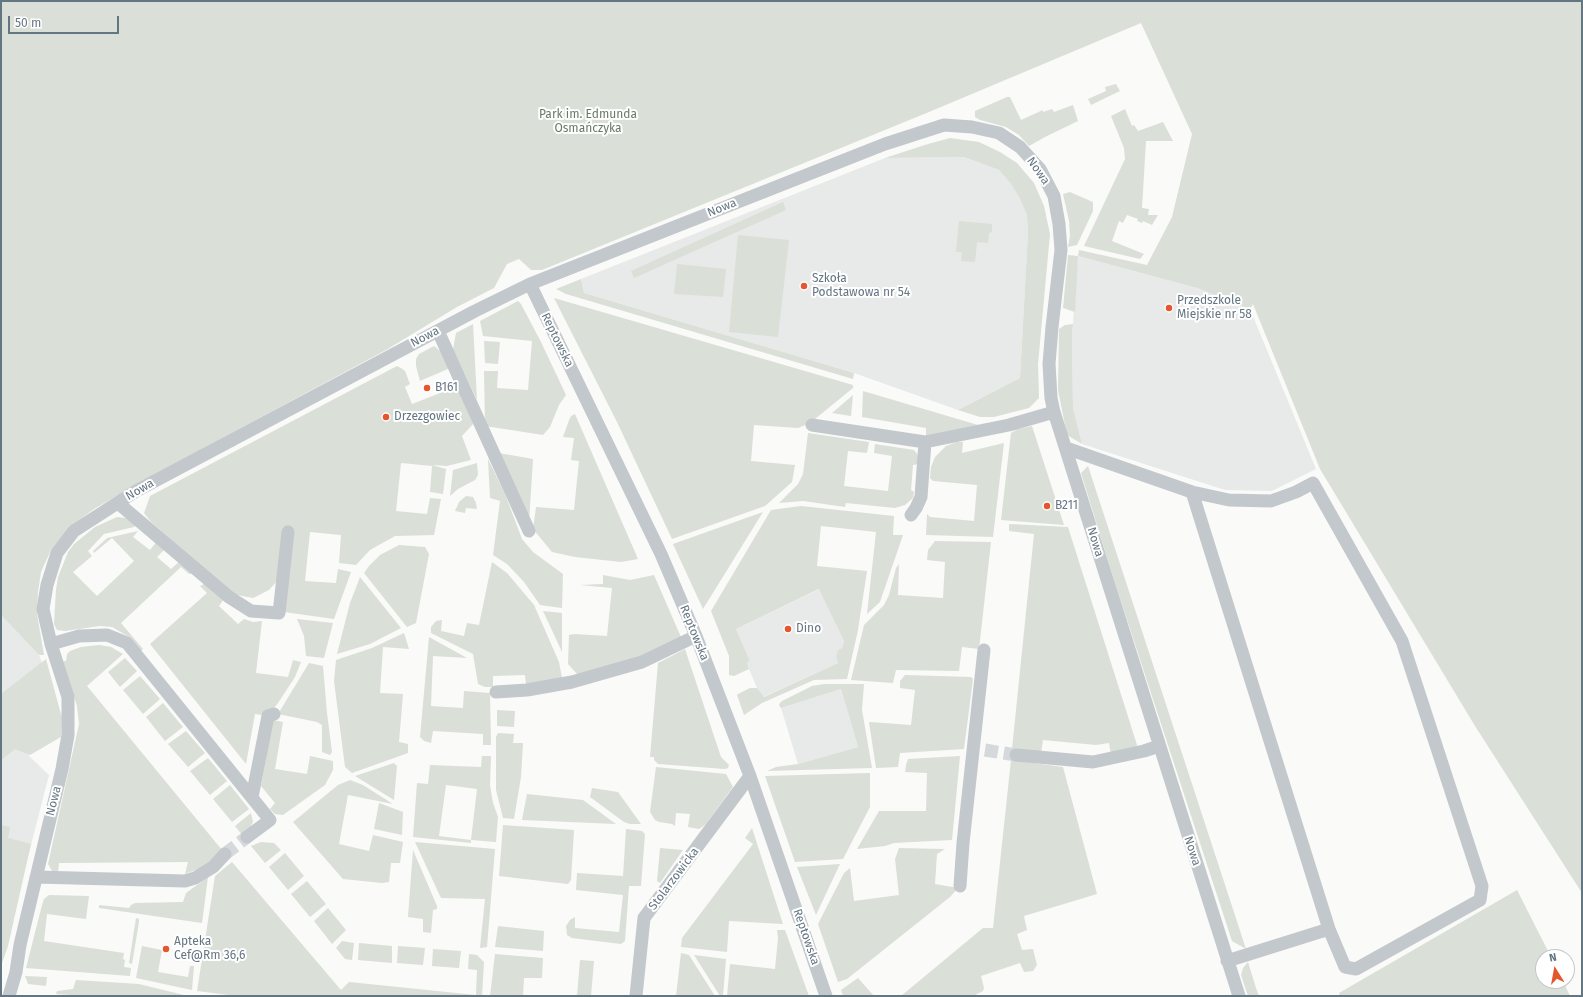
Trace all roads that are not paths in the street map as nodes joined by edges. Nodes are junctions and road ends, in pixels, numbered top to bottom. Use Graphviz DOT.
graph roads {
  1 [pos="530,284"];
  2 [pos="438,331"];
  3 [pos="1054,412"];
  4 [pos="812,425"];
  5 [pos="925,442"];
  6 [pos="1066,448"];
  7 [pos="1192,492"];
  8 [pos="118,503"];
  9 [pos="911,515"];
  10 [pos="529,531"];
  11 [pos="288,532"];
  12 [pos="696,636"];
  13 [pos="51,644"];
  14 [pos="984,650"];
  15 [pos="496,692"];
  16 [pos="274,714"];
  17 [pos="1159,746"];
  18 [pos="1016,755"];
  19 [pos="750,776"];
  20 [pos="252,797"];
  21 [pos="247,837"];
  22 [pos="226,854"];
  23 [pos="36,877"];
  24 [pos="960,886"];
  25 [pos="1329,929"];
  26 [pos="1227,961"];
  27 [pos="9,996"];
  28 [pos="636,996"];
  29 [pos="826,996"];
  30 [pos="1239,996"];
  1 -- 2 [label="street, Nowa"];
  1 -- 3 [label="street, Nowa"];
  1 -- 12 [label="street, Reptowska"];
  2 -- 8 [label="street, Nowa"];
  2 -- 10 [label="street"];
  3 -- 5 [label="street"];
  3 -- 6 [label="street, Nowa"];
  4 -- 5 [label="street"];
  5 -- 9 [label="street"];
  6 -- 7 [label="street"];
  6 -- 17 [label="street, Nowa"];
  7 -- 25 [label="street"];
  7 -- 25 [label="street"];
  8 -- 11 [label="street"];
  8 -- 13 [label="street, Nowa"];
  12 -- 15 [label="street"];
  12 -- 19 [label="street, Reptowska"];
  13 -- 20 [label="street"];
  13 -- 23 [label="street, Nowa"];
  14 -- 24 [label="street"];
  16 -- 20 [label="street"];
  17 -- 18 [label="street"];
  17 -- 26 [label="street, Nowa"];
  19 -- 28 [label="street, Stolarzowicka"];
  19 -- 29 [label="street, Reptowska"];
  20 -- 21 [label="street"];
  22 -- 23 [label="street"];
  23 -- 27 [label="street, Nowa"];
  25 -- 26 [label="street"];
  26 -- 30 [label="street, Nowa"];
}
